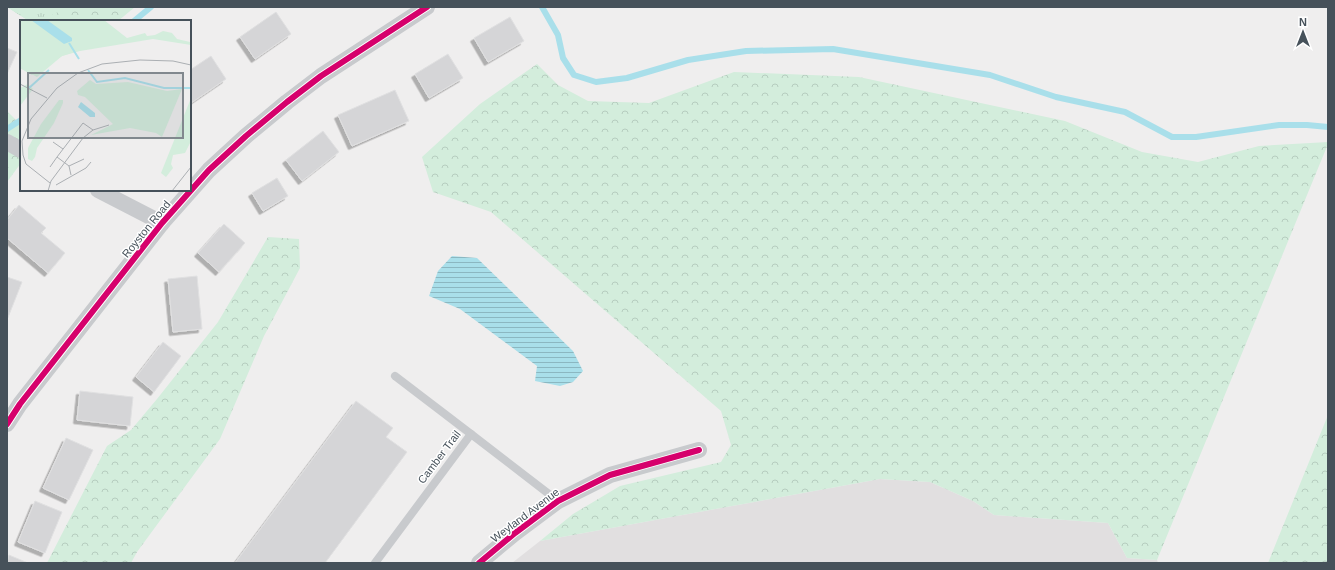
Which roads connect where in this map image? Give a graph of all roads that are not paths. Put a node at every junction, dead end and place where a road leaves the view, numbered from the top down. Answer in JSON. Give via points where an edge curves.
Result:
{"nodes":[{"id":1,"x":427,"y":7,"type":"edge"},
{"id":2,"x":7,"y":142,"type":"edge"},
{"id":3,"x":20,"y":149,"type":"edge"},
{"id":4,"x":191,"y":190,"type":"edge"},
{"id":5,"x":100,"y":191,"type":"edge"},
{"id":6,"x":190,"y":191,"type":"edge"},
{"id":7,"x":162,"y":223,"type":"junction"},
{"id":8,"x":395,"y":376,"type":"dead end"},
{"id":9,"x":7,"y":424,"type":"edge"},
{"id":10,"x":471,"y":434,"type":"junction"},
{"id":11,"x":699,"y":450,"type":"dead end"},
{"id":12,"x":558,"y":501,"type":"junction"},
{"id":13,"x":374,"y":563,"type":"edge"},
{"id":14,"x":479,"y":563,"type":"edge"}],
"edges":[{"from":1,"to":4,"type":"street","name":"Royston Road","via":[[321,76],[281,107],[209,170]]},
{"from":2,"to":3,"type":"street"},
{"from":5,"to":7,"type":"street"},
{"from":6,"to":7,"type":"street","name":"Royston Road"},
{"from":7,"to":9,"type":"street","name":"Royston Road"},
{"from":8,"to":10,"type":"lane"},
{"from":10,"to":12,"type":"lane","name":"Camber Trail"},
{"from":10,"to":13,"type":"lane","name":"Camber Trail"},
{"from":11,"to":12,"type":"street","name":"Weyland Avenue","via":[[610,475]]},
{"from":12,"to":14,"type":"street","name":"Weyland Avenue"}]}
